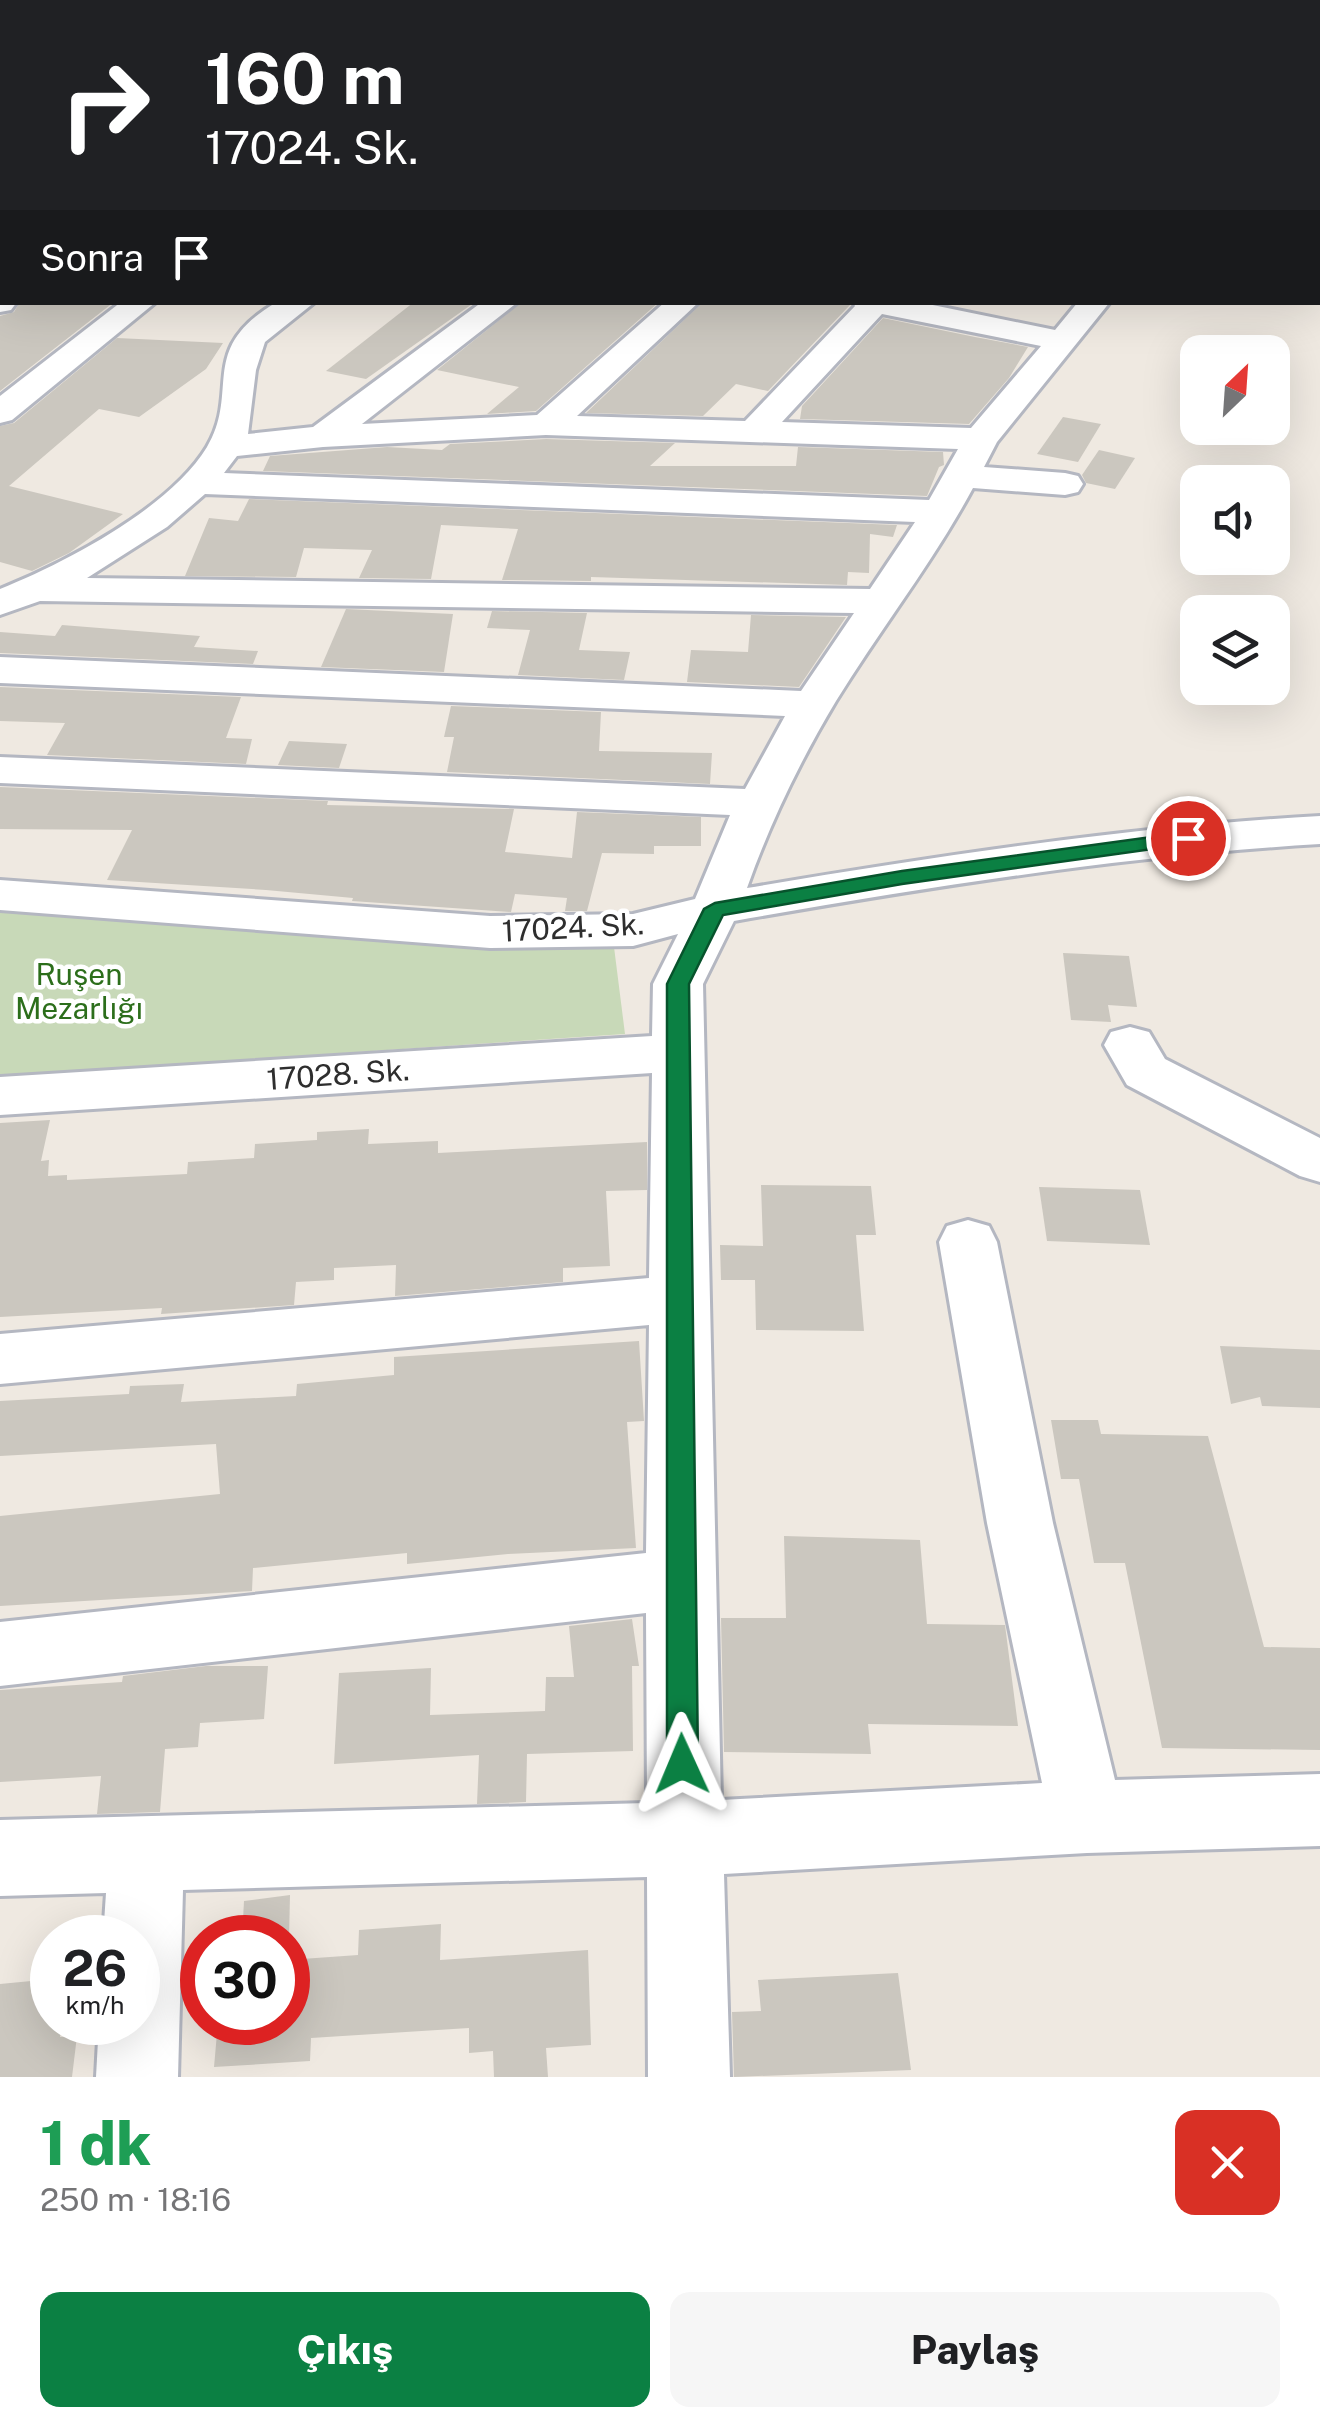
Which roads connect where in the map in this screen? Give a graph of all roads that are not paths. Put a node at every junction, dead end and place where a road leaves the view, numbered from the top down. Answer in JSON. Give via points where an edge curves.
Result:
{"nodes":[{"id":1,"x":136,"y":305,"type":"edge"},
{"id":2,"x":295,"y":305,"type":"edge"},
{"id":3,"x":498,"y":305,"type":"edge"},
{"id":4,"x":681,"y":305,"type":"edge"},
{"id":5,"x":869,"y":305,"type":"edge"},
{"id":6,"x":893,"y":305,"type":"edge"},
{"id":7,"x":1078,"y":322,"type":"edge"},
{"id":8,"x":0,"y":413,"type":"edge"},
{"id":9,"x":546,"y":425,"type":"junction"},
{"id":10,"x":755,"y":431,"type":"junction"},
{"id":11,"x":323,"y":436,"type":"junction"},
{"id":12,"x":225,"y":447,"type":"junction"},
{"id":13,"x":961,"y":476,"type":"junction"},
{"id":14,"x":196,"y":483,"type":"junction"},
{"id":15,"x":1065,"y":484,"type":"dead end"},
{"id":16,"x":40,"y":589,"type":"junction"},
{"id":17,"x":884,"y":601,"type":"junction"},
{"id":18,"x":0,"y":603,"type":"edge"},
{"id":19,"x":0,"y":670,"type":"edge"},
{"id":20,"x":813,"y":704,"type":"junction"},
{"id":21,"x":0,"y":770,"type":"edge"},
{"id":22,"x":762,"y":803,"type":"junction"},
{"id":23,"x":1320,"y":830,"type":"edge"},
{"id":24,"x":0,"y":895,"type":"edge"},
{"id":25,"x":715,"y":909,"type":"junction"},
{"id":26,"x":1130,"y":1045,"type":"dead end"},
{"id":27,"x":676,"y":1053,"type":"junction"},
{"id":28,"x":0,"y":1096,"type":"edge"},
{"id":29,"x":1320,"y":1162,"type":"edge"},
{"id":30,"x":968,"y":1242,"type":"dead end"},
{"id":31,"x":679,"y":1299,"type":"junction"},
{"id":32,"x":0,"y":1359,"type":"edge"},
{"id":33,"x":680,"y":1579,"type":"junction"},
{"id":34,"x":0,"y":1654,"type":"edge"},
{"id":35,"x":1320,"y":1810,"type":"edge"},
{"id":36,"x":1087,"y":1817,"type":"junction"},
{"id":37,"x":684,"y":1839,"type":"junction"},
{"id":38,"x":146,"y":1855,"type":"junction"},
{"id":39,"x":0,"y":1858,"type":"edge"},
{"id":40,"x":136,"y":2077,"type":"edge"},
{"id":41,"x":688,"y":2077,"type":"edge"}],
"edges":[{"from":1,"to":8,"type":"street"},
{"from":2,"to":12,"type":"street","via":[[260,328],[241,358]]},
{"from":3,"to":11,"type":"street"},
{"from":4,"to":9,"type":"street"},
{"from":5,"to":10,"type":"street"},
{"from":6,"to":7,"type":"street"},
{"from":7,"to":13,"type":"street"},
{"from":9,"to":10,"type":"street"},
{"from":9,"to":11,"type":"street"},
{"from":10,"to":13,"type":"street"},
{"from":11,"to":12,"type":"street"},
{"from":12,"to":14,"type":"street"},
{"from":13,"to":14,"type":"street"},
{"from":13,"to":15,"type":"street"},
{"from":13,"to":17,"type":"street"},
{"from":14,"to":16,"type":"street"},
{"from":16,"to":17,"type":"street"},
{"from":16,"to":18,"type":"street"},
{"from":17,"to":20,"type":"street"},
{"from":19,"to":20,"type":"street"},
{"from":20,"to":22,"type":"street"},
{"from":21,"to":22,"type":"street"},
{"from":22,"to":25,"type":"street"},
{"from":23,"to":25,"type":"street","name":"17024. Sk.","via":[[1169,841]]},
{"from":24,"to":25,"type":"street","name":"17024. Sk.","via":[[490,932],[632,930]]},
{"from":25,"to":27,"type":"street","via":[[678,984]]},
{"from":26,"to":29,"type":"street","via":[[1146,1072]]},
{"from":27,"to":28,"type":"street","name":"17028. Sk."},
{"from":27,"to":31,"type":"street"},
{"from":30,"to":36,"type":"street","via":[[1020,1523]]},
{"from":31,"to":32,"type":"street"},
{"from":31,"to":33,"type":"street"},
{"from":33,"to":34,"type":"street"},
{"from":33,"to":37,"type":"street"},
{"from":35,"to":36,"type":"street"},
{"from":36,"to":37,"type":"street"},
{"from":37,"to":38,"type":"street"},
{"from":37,"to":41,"type":"street"},
{"from":38,"to":39,"type":"street"},
{"from":38,"to":40,"type":"street"}]}
